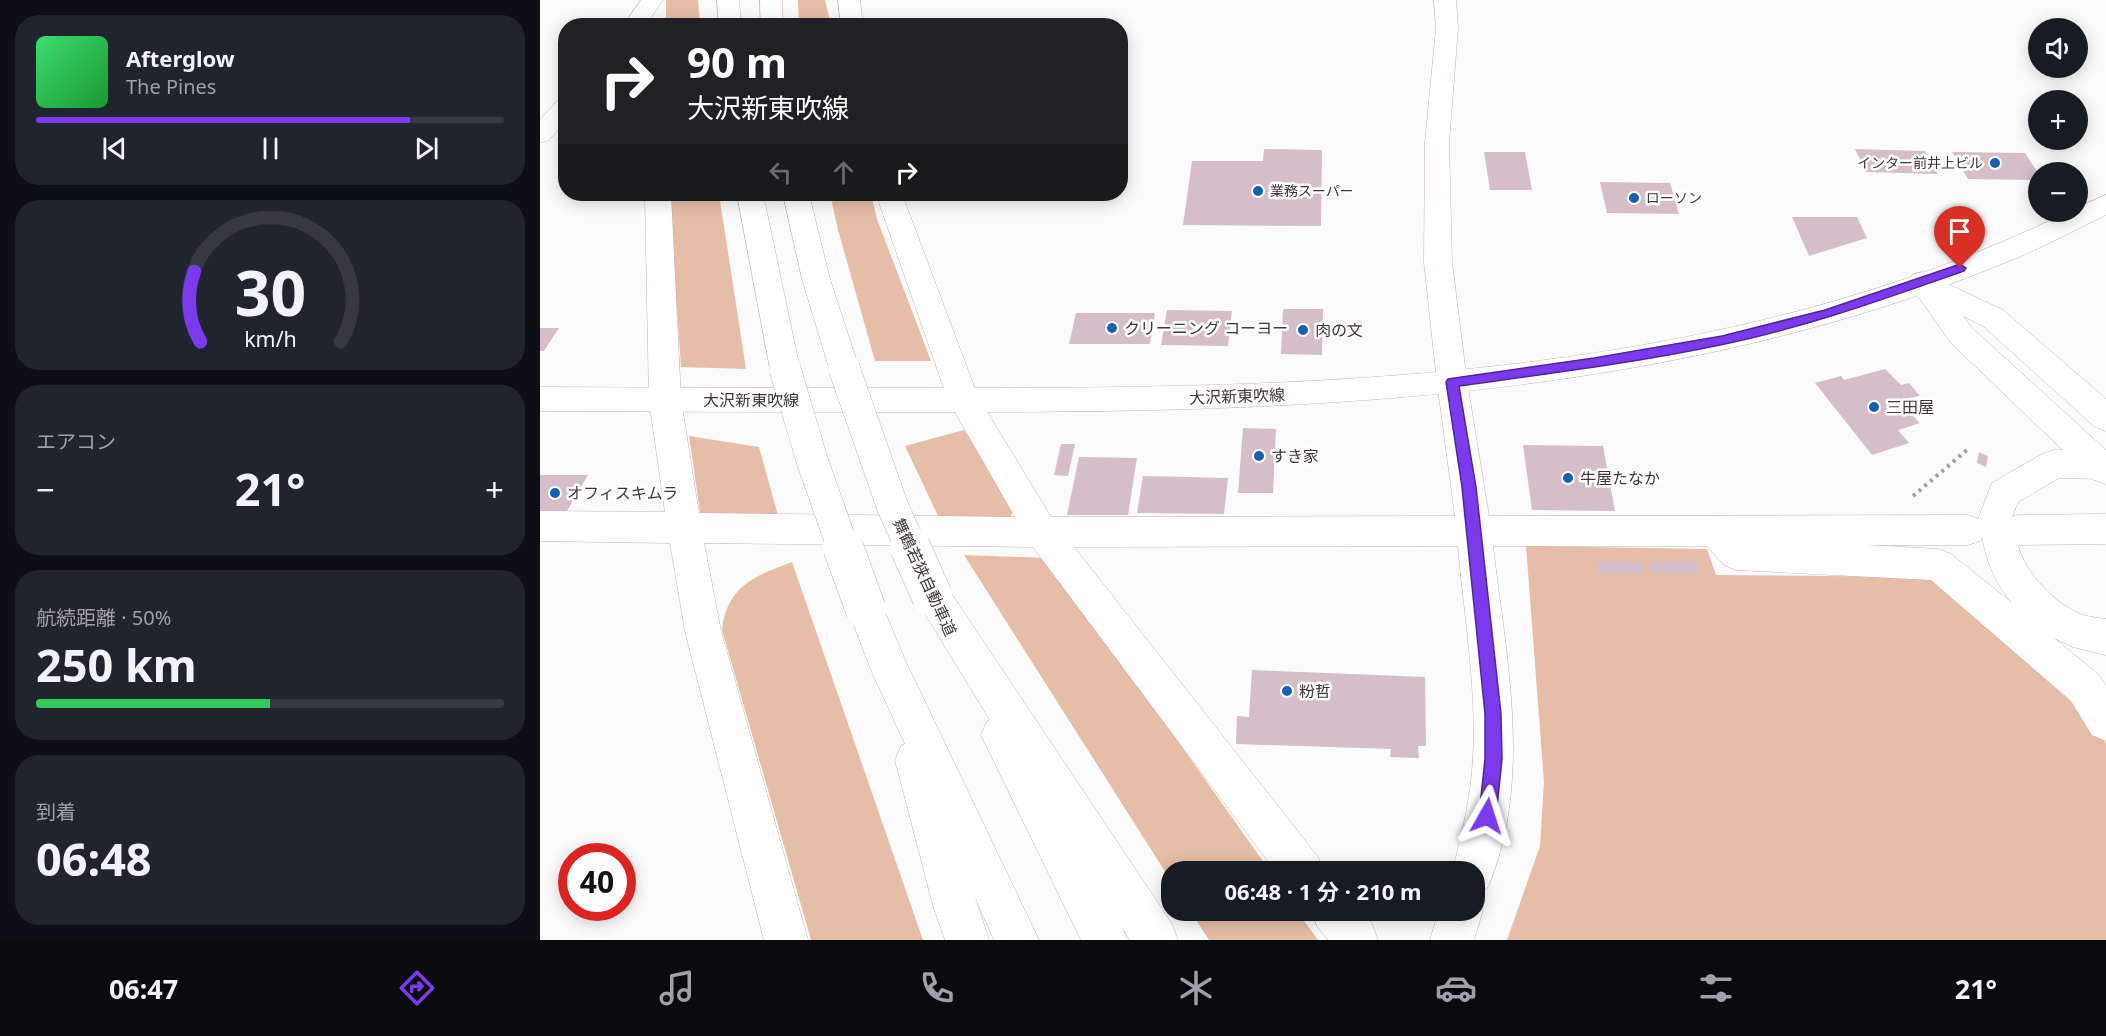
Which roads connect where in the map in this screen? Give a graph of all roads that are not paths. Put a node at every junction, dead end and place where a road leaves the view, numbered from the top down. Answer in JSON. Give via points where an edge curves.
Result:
{"nodes":[{"id":1,"x":728,"y":0,"type":"edge"},
{"id":2,"x":771,"y":0,"type":"edge"},
{"id":3,"x":849,"y":0,"type":"edge"},
{"id":4,"x":1445,"y":0,"type":"edge"},
{"id":5,"x":652,"y":1,"type":"edge"},
{"id":6,"x":639,"y":18,"type":"edge"},
{"id":7,"x":653,"y":18,"type":"edge"},
{"id":8,"x":729,"y":18,"type":"edge"},
{"id":9,"x":772,"y":18,"type":"edge"},
{"id":10,"x":851,"y":18,"type":"edge"},
{"id":11,"x":558,"y":114,"type":"edge"},
{"id":12,"x":540,"y":135,"type":"edge"},
{"id":13,"x":658,"y":201,"type":"edge"},
{"id":14,"x":751,"y":201,"type":"edge"},
{"id":15,"x":798,"y":201,"type":"edge"},
{"id":16,"x":892,"y":201,"type":"edge"},
{"id":17,"x":2106,"y":204,"type":"edge"},
{"id":18,"x":1922,"y":282,"type":"junction"},
{"id":19,"x":1452,"y":382,"type":"junction"},
{"id":20,"x":540,"y":399,"type":"edge"},
{"id":21,"x":665,"y":400,"type":"junction"},
{"id":22,"x":964,"y":400,"type":"junction"},
{"id":23,"x":2106,"y":418,"type":"edge"},
{"id":24,"x":2104,"y":467,"type":"edge"},
{"id":25,"x":540,"y":526,"type":"edge"},
{"id":26,"x":684,"y":526,"type":"junction"},
{"id":27,"x":1715,"y":530,"type":"junction"},
{"id":28,"x":1968,"y":530,"type":"dead end"},
{"id":29,"x":2018,"y":530,"type":"dead end"},
{"id":30,"x":2106,"y":530,"type":"edge"},
{"id":31,"x":1473,"y":531,"type":"junction"},
{"id":32,"x":1042,"y":532,"type":"junction"},
{"id":33,"x":932,"y":596,"type":"junction"},
{"id":34,"x":2106,"y":637,"type":"edge"},
{"id":35,"x":890,"y":670,"type":"junction"},
{"id":36,"x":2106,"y":721,"type":"edge"},
{"id":37,"x":1295,"y":861,"type":"edge"},
{"id":38,"x":1476,"y":861,"type":"edge"},
{"id":39,"x":1341,"y":921,"type":"edge"},
{"id":40,"x":1458,"y":921,"type":"edge"},
{"id":41,"x":786,"y":940,"type":"edge"},
{"id":42,"x":967,"y":940,"type":"edge"},
{"id":43,"x":1017,"y":940,"type":"edge"},
{"id":44,"x":1105,"y":940,"type":"edge"},
{"id":45,"x":1156,"y":940,"type":"edge"},
{"id":46,"x":1356,"y":940,"type":"edge"},
{"id":47,"x":1452,"y":940,"type":"edge"}],
"edges":[{"from":1,"to":8,"type":"main road"},
{"from":2,"to":9,"type":"main road"},
{"from":3,"to":10,"type":"main road"},
{"from":4,"to":19,"type":"main road","via":[[1447,28],[1437,143],[1438,262]]},
{"from":5,"to":6,"type":"main road"},
{"from":5,"to":7,"type":"main road"},
{"from":11,"to":12,"type":"main road"},
{"from":13,"to":21,"type":"main road"},
{"from":14,"to":35,"type":"main road","bridge":true,"via":[[800,425]]},
{"from":15,"to":33,"type":"main road","name":"舞鶴若狭自動車道","bridge":true,"via":[[816,279],[844,368],[892,505]]},
{"from":16,"to":22,"type":"main road"},
{"from":17,"to":18,"type":"main road","name":"大沢新東吹線","via":[[1998,255]]},
{"from":18,"to":19,"type":"main road","name":"大沢新東吹線","via":[[1827,314],[1722,340],[1594,363]]},
{"from":18,"to":23,"type":"main road","via":[[1993,318]]},
{"from":18,"to":24,"type":"main road","via":[[1961,335]]},
{"from":19,"to":22,"type":"main road","name":"大沢新東吹線","via":[[1251,396]]},
{"from":19,"to":31,"type":"main road"},
{"from":20,"to":21,"type":"main road","name":"大沢新東吹線"},
{"from":21,"to":22,"type":"main road","name":"大沢新東吹線"},
{"from":21,"to":26,"type":"main road"},
{"from":22,"to":32,"type":"main road"},
{"from":24,"to":34,"type":"main road","via":[[2054,464],[2004,493],[1995,518],[2011,576],[2035,604],[2073,630]]},
{"from":25,"to":26,"type":"main road"},
{"from":26,"to":32,"type":"main road"},
{"from":26,"to":41,"type":"main road","via":[[703,631]]},
{"from":27,"to":28,"type":"main road"},
{"from":27,"to":31,"type":"main road"},
{"from":27,"to":36,"type":"main road","via":[[1736,554],[1939,565],[2085,688]]},
{"from":29,"to":30,"type":"main road"},
{"from":31,"to":32,"type":"main road"},
{"from":31,"to":38,"type":"main road","via":[[1493,714],[1494,759],[1487,816]]},
{"from":32,"to":37,"type":"main road"},
{"from":33,"to":44,"type":"main road","name":"舞鶴若狭自動車道"},
{"from":33,"to":45,"type":"main road"},
{"from":35,"to":42,"type":"main road"},
{"from":35,"to":43,"type":"main road"},
{"from":39,"to":46,"type":"main road"},
{"from":40,"to":47,"type":"main road"}]}
